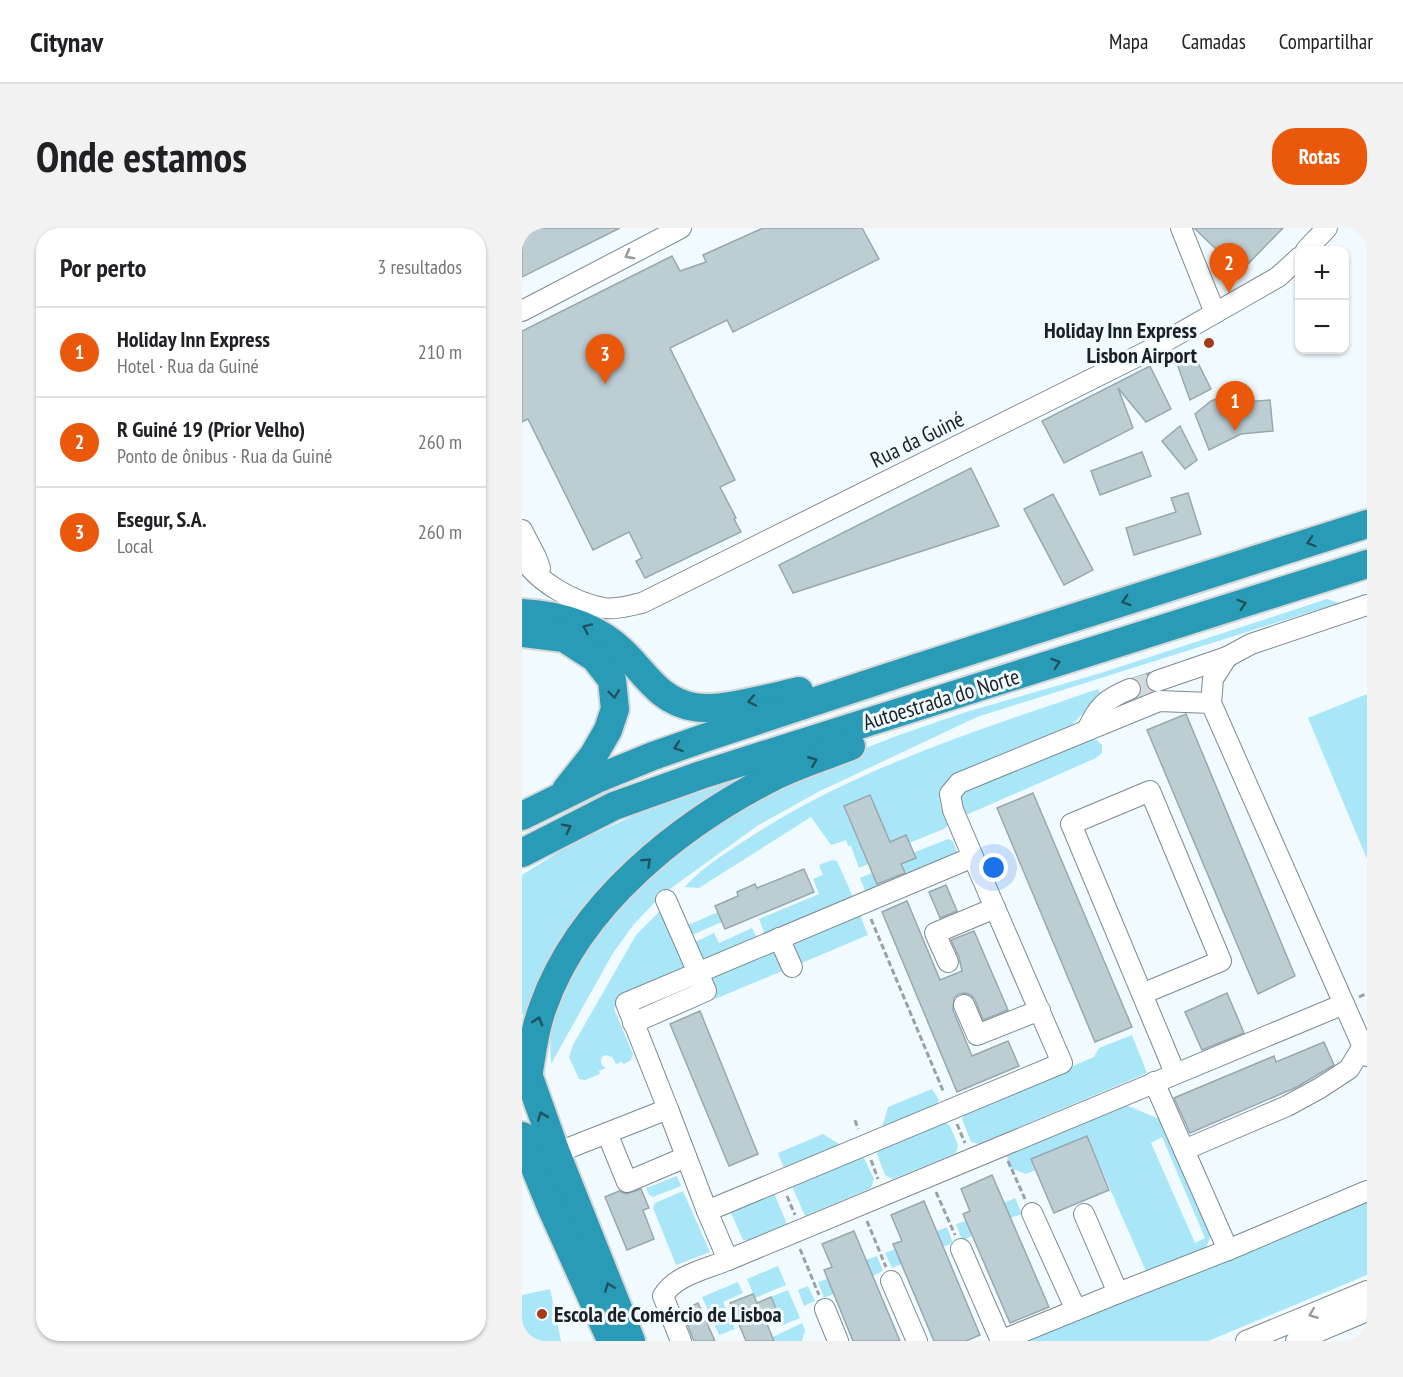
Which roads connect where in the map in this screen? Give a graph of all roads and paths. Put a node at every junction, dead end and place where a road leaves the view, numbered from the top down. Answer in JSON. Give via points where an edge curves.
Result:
{"nodes":[{"id":1,"x":1181,"y":228,"type":"edge"},
{"id":2,"x":1327,"y":228,"type":"edge"},
{"id":3,"x":668,"y":231,"type":"edge"},
{"id":4,"x":1310,"y":246,"type":"edge"},
{"id":5,"x":1295,"y":261,"type":"edge"},
{"id":6,"x":522,"y":311,"type":"edge"},
{"id":7,"x":1215,"y":313,"type":"junction"},
{"id":8,"x":1367,"y":524,"type":"edge"},
{"id":9,"x":522,"y":530,"type":"edge"},
{"id":10,"x":522,"y":556,"type":"edge"},
{"id":11,"x":1367,"y":564,"type":"edge"},
{"id":12,"x":522,"y":579,"type":"edge"},
{"id":13,"x":543,"y":579,"type":"junction"},
{"id":14,"x":1367,"y":605,"type":"edge"},
{"id":15,"x":522,"y":613,"type":"edge"},
{"id":16,"x":522,"y":633,"type":"edge"},
{"id":17,"x":1227,"y":657,"type":"junction"},
{"id":18,"x":912,"y":669,"type":"junction"},
{"id":19,"x":1157,"y":681,"type":"tunnel mouth"},
{"id":20,"x":1130,"y":690,"type":"tunnel mouth"},
{"id":21,"x":1211,"y":704,"type":"junction"},
{"id":22,"x":920,"y":705,"type":"junction"},
{"id":23,"x":1087,"y":730,"type":"junction"},
{"id":24,"x":562,"y":796,"type":"junction"},
{"id":25,"x":522,"y":816,"type":"edge"},
{"id":26,"x":522,"y":853,"type":"edge"},
{"id":27,"x":973,"y":857,"type":"junction"},
{"id":28,"x":666,"y":900,"type":"dead end"},
{"id":29,"x":865,"y":903,"type":"junction"},
{"id":30,"x":995,"y":908,"type":"junction"},
{"id":31,"x":779,"y":938,"type":"junction"},
{"id":32,"x":948,"y":962,"type":"dead end"},
{"id":33,"x":792,"y":967,"type":"dead end"},
{"id":34,"x":698,"y":972,"type":"junction"},
{"id":35,"x":1142,"y":994,"type":"junction"},
{"id":36,"x":1344,"y":1004,"type":"junction"},
{"id":37,"x":964,"y":1005,"type":"dead end"},
{"id":38,"x":1040,"y":1010,"type":"junction"},
{"id":39,"x":633,"y":1023,"type":"junction"},
{"id":40,"x":1365,"y":1051,"type":"edge"},
{"id":41,"x":525,"y":1068,"type":"edge"},
{"id":42,"x":1175,"y":1073,"type":"junction"},
{"id":43,"x":1154,"y":1082,"type":"junction"},
{"id":44,"x":668,"y":1109,"type":"junction"},
{"id":45,"x":950,"y":1110,"type":"junction"},
{"id":46,"x":607,"y":1133,"type":"junction"},
{"id":47,"x":522,"y":1136,"type":"edge"},
{"id":48,"x":1002,"y":1146,"type":"junction"},
{"id":49,"x":1184,"y":1150,"type":"junction"},
{"id":50,"x":556,"y":1153,"type":"junction"},
{"id":51,"x":686,"y":1157,"type":"junction"},
{"id":52,"x":870,"y":1158,"type":"dead end"},
{"id":53,"x":972,"y":1158,"type":"junction"},
{"id":54,"x":929,"y":1176,"type":"junction"},
{"id":55,"x":1367,"y":1191,"type":"edge"},
{"id":56,"x":785,"y":1192,"type":"dead end"},
{"id":57,"x":885,"y":1194,"type":"junction"},
{"id":58,"x":1024,"y":1195,"type":"dead end"},
{"id":59,"x":860,"y":1205,"type":"junction"},
{"id":60,"x":551,"y":1207,"type":"junction"},
{"id":61,"x":707,"y":1211,"type":"junction"},
{"id":62,"x":1032,"y":1213,"type":"dead end"},
{"id":63,"x":1084,"y":1214,"type":"dead end"},
{"id":64,"x":950,"y":1225,"type":"dead end"},
{"id":65,"x":797,"y":1232,"type":"junction"},
{"id":66,"x":961,"y":1249,"type":"dead end"},
{"id":67,"x":1227,"y":1250,"type":"junction"},
{"id":68,"x":881,"y":1256,"type":"dead end"},
{"id":69,"x":728,"y":1260,"type":"junction"},
{"id":70,"x":891,"y":1281,"type":"dead end"},
{"id":71,"x":814,"y":1284,"type":"dead end"},
{"id":72,"x":1367,"y":1291,"type":"edge"},
{"id":73,"x":1118,"y":1293,"type":"junction"},
{"id":74,"x":825,"y":1309,"type":"dead end"},
{"id":75,"x":1076,"y":1310,"type":"junction"},
{"id":76,"x":1367,"y":1311,"type":"edge"},
{"id":77,"x":1367,"y":1331,"type":"edge"},
{"id":78,"x":590,"y":1341,"type":"edge"},
{"id":79,"x":611,"y":1341,"type":"edge"},
{"id":80,"x":631,"y":1341,"type":"edge"},
{"id":81,"x":681,"y":1341,"type":"edge"},
{"id":82,"x":837,"y":1341,"type":"edge"},
{"id":83,"x":917,"y":1341,"type":"edge"},
{"id":84,"x":1001,"y":1341,"type":"edge"},
{"id":85,"x":1246,"y":1341,"type":"edge"},
{"id":86,"x":1296,"y":1341,"type":"edge"},
{"id":87,"x":1359,"y":1341,"type":"edge"}],
"edges":[{"from":1,"to":7,"type":"street"},
{"from":2,"to":4,"type":"street"},
{"from":3,"to":6,"type":"street","one_way":true},
{"from":5,"to":7,"type":"street","name":"Rua da Guiné","via":[[1278,277]]},
{"from":7,"to":13,"type":"street","name":"Rua da Guiné","via":[[1144,353],[642,603],[606,608],[564,595]]},
{"from":8,"to":18,"type":"highway","name":"Autoestrada do Norte","one_way":true},
{"from":9,"to":13,"type":"street"},
{"from":10,"to":13,"type":"street","name":"Rua da Guiné"},
{"from":22,"to":11,"type":"highway","name":"Autoestrada do Norte","one_way":true},
{"from":12,"to":13,"type":"street"},
{"from":14,"to":17,"type":"street","via":[[1251,644]]},
{"from":18,"to":15,"type":"highway","one_way":true,"via":[[728,705],[696,707],[674,701],[653,686],[621,650],[591,628],[551,615]]},
{"from":16,"to":24,"type":"highway","one_way":true,"via":[[564,638],[595,658],[612,680],[615,708],[608,730],[594,756]]},
{"from":17,"to":19,"type":"street"},
{"from":17,"to":21,"type":"street","via":[[1213,679]]},
{"from":18,"to":24,"type":"highway","name":"Autoestrada do Norte","one_way":true,"via":[[653,756]]},
{"from":20,"to":23,"type":"street","via":[[1109,698],[1095,712]]},
{"from":21,"to":23,"type":"street","via":[[1159,701]]},
{"from":21,"to":36,"type":"street"},
{"from":26,"to":22,"type":"highway","name":"Autoestrada do Norte","one_way":true,"via":[[614,806]]},
{"from":41,"to":22,"type":"highway","one_way":true,"via":[[543,1005],[559,972],[602,908],[639,870],[690,827],[736,798],[884,730]]},
{"from":23,"to":27,"type":"street","via":[[959,783],[950,794],[953,810]]},
{"from":24,"to":25,"type":"highway","name":"Autoestrada do Norte"},
{"from":27,"to":29,"type":"street"},
{"from":27,"to":30,"type":"street"},
{"from":28,"to":34,"type":"street"},
{"from":29,"to":31,"type":"street"},
{"from":29,"to":45,"type":"path"},
{"from":30,"to":32,"type":"street","via":[[935,933]]},
{"from":30,"to":38,"type":"street"},
{"from":31,"to":33,"type":"street"},
{"from":31,"to":34,"type":"street"},
{"from":34,"to":39,"type":"street","via":[[626,1003]]},
{"from":34,"to":39,"type":"street","via":[[708,996]]},
{"from":35,"to":35,"type":"street","via":[[1071,824],[1150,791],[1221,961]]},
{"from":35,"to":42,"type":"street"},
{"from":36,"to":40,"type":"street"},
{"from":36,"to":42,"type":"street"},
{"from":37,"to":38,"type":"street","via":[[977,1035]]},
{"from":38,"to":45,"type":"street","via":[[1062,1063]]},
{"from":39,"to":44,"type":"street"},
{"from":40,"to":49,"type":"street","via":[[1349,1069],[1320,1088]]},
{"from":50,"to":41,"type":"highway","one_way":true},
{"from":42,"to":43,"type":"street"},
{"from":43,"to":48,"type":"street"},
{"from":43,"to":49,"type":"street"},
{"from":44,"to":46,"type":"street"},
{"from":44,"to":51,"type":"street"},
{"from":45,"to":53,"type":"path"},
{"from":45,"to":61,"type":"street"},
{"from":46,"to":50,"type":"street"},
{"from":46,"to":51,"type":"street","via":[[627,1182]]},
{"from":47,"to":60,"type":"highway"},
{"from":48,"to":53,"type":"street"},
{"from":48,"to":58,"type":"path"},
{"from":49,"to":67,"type":"street"},
{"from":80,"to":50,"type":"highway","one_way":true},
{"from":51,"to":61,"type":"street"},
{"from":52,"to":57,"type":"path"},
{"from":53,"to":54,"type":"street"},
{"from":54,"to":57,"type":"street"},
{"from":54,"to":64,"type":"path"},
{"from":55,"to":67,"type":"street"},
{"from":56,"to":65,"type":"path"},
{"from":57,"to":59,"type":"street"},
{"from":59,"to":65,"type":"street"},
{"from":59,"to":68,"type":"path"},
{"from":60,"to":78,"type":"highway"},
{"from":60,"to":79,"type":"highway"},
{"from":61,"to":69,"type":"street"},
{"from":62,"to":75,"type":"street"},
{"from":63,"to":73,"type":"street"},
{"from":65,"to":69,"type":"street"},
{"from":65,"to":71,"type":"path"},
{"from":66,"to":84,"type":"street"},
{"from":67,"to":73,"type":"street"},
{"from":69,"to":81,"type":"street","via":[[676,1282],[663,1296]]},
{"from":70,"to":83,"type":"street"},
{"from":72,"to":85,"type":"street","one_way":true},
{"from":73,"to":75,"type":"street"},
{"from":74,"to":82,"type":"street"},
{"from":75,"to":84,"type":"street"},
{"from":76,"to":86,"type":"street"},
{"from":77,"to":87,"type":"path"}]}
